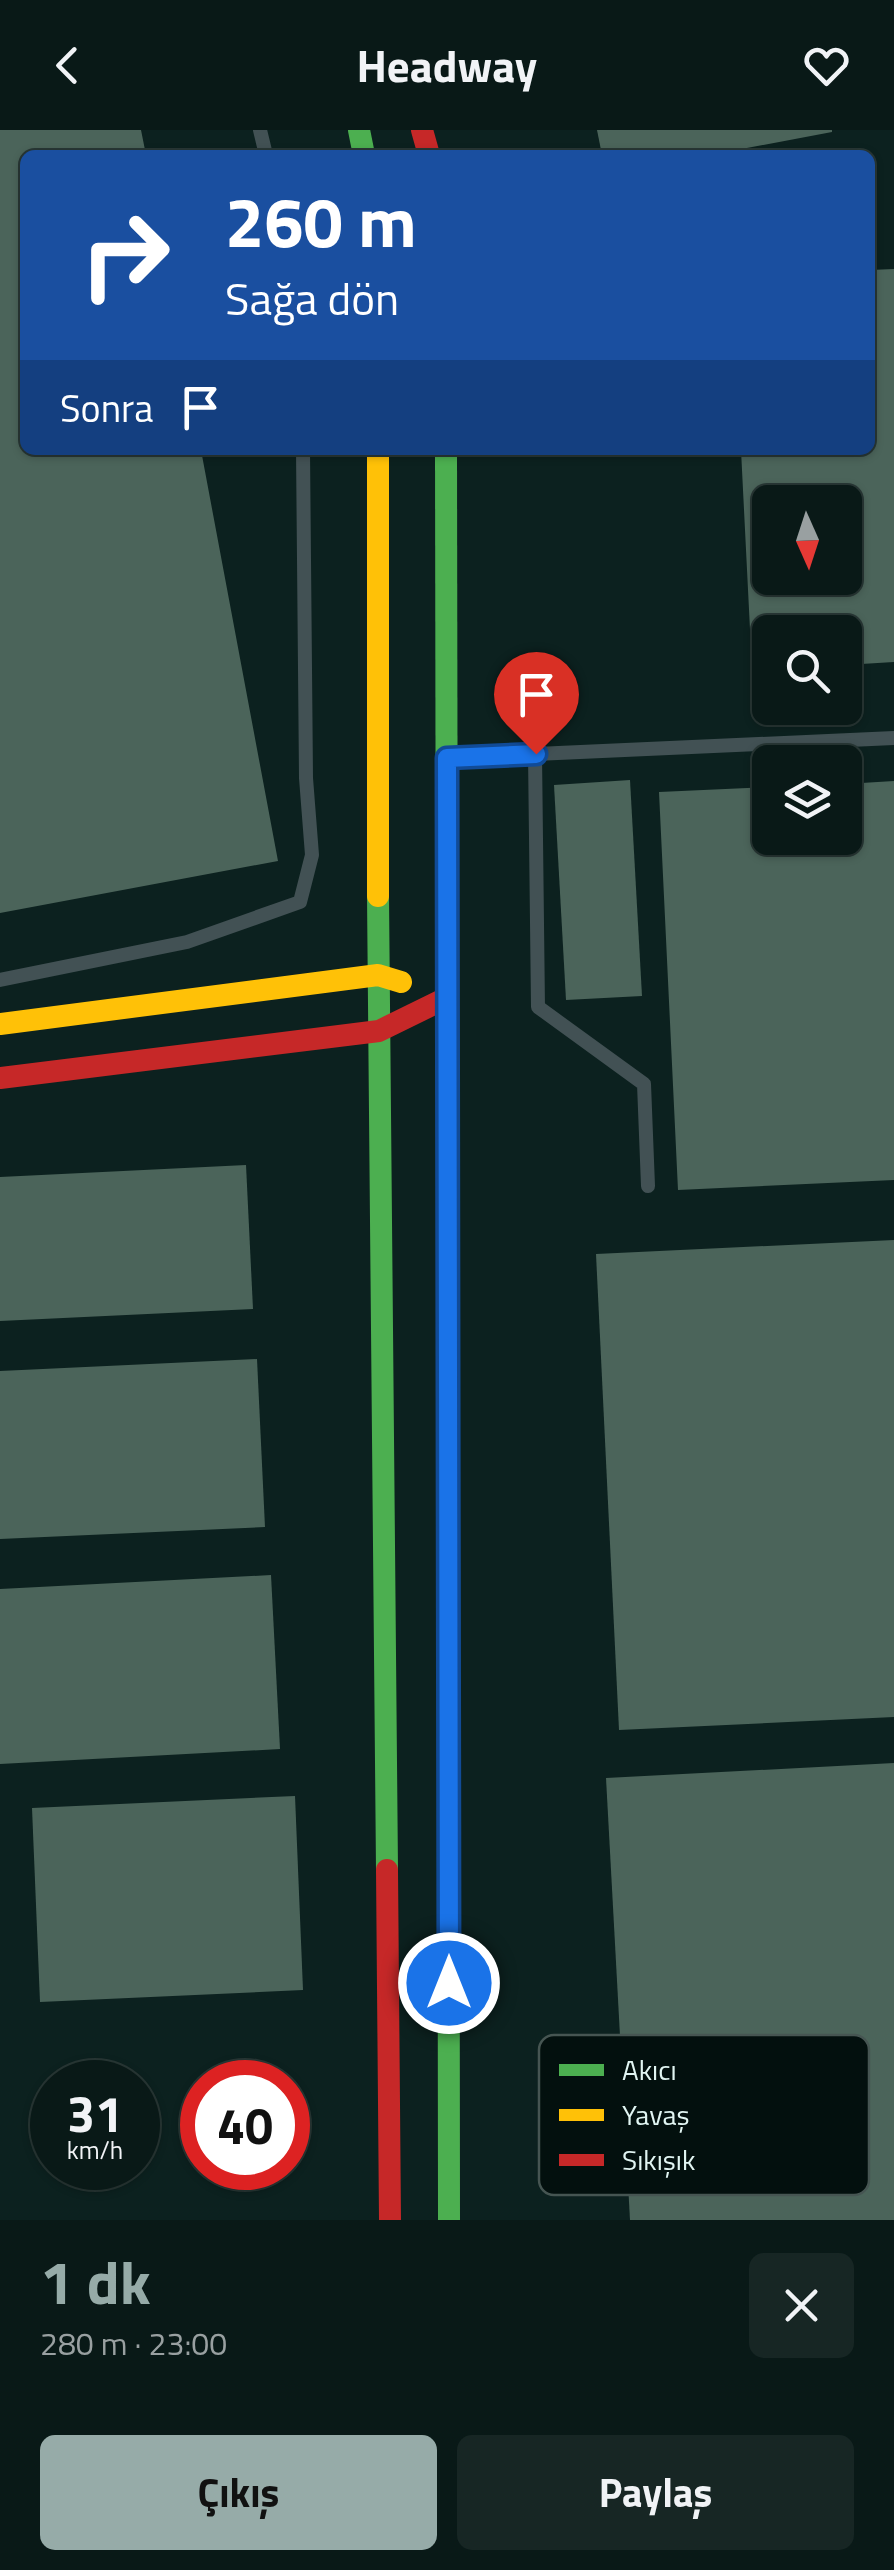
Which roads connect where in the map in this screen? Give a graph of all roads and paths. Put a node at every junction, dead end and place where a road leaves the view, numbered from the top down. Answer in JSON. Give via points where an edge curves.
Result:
{"nodes":[{"id":1,"x":303,"y":455,"type":"edge"},
{"id":2,"x":378,"y":455,"type":"edge"},
{"id":3,"x":446,"y":455,"type":"edge"},
{"id":4,"x":894,"y":738,"type":"edge"},
{"id":5,"x":536,"y":754,"type":"junction"},
{"id":6,"x":447,"y":758,"type":"junction"},
{"id":7,"x":378,"y":975,"type":"junction"},
{"id":8,"x":0,"y":980,"type":"edge"},
{"id":9,"x":448,"y":996,"type":"junction"},
{"id":10,"x":0,"y":1024,"type":"edge"},
{"id":11,"x":379,"y":1032,"type":"junction"},
{"id":12,"x":0,"y":1078,"type":"edge"},
{"id":13,"x":648,"y":1186,"type":"dead end"},
{"id":14,"x":390,"y":2220,"type":"edge"},
{"id":15,"x":449,"y":2220,"type":"edge"}],
"edges":[{"from":1,"to":8,"type":"lane","via":[[312,855],[300,902],[187,942]]},
{"from":2,"to":7,"type":"street"},
{"from":3,"to":6,"type":"street"},
{"from":4,"to":5,"type":"lane"},
{"from":5,"to":6,"type":"lane"},
{"from":5,"to":13,"type":"lane","via":[[538,1006],[644,1084]]},
{"from":6,"to":9,"type":"street"},
{"from":7,"to":9,"type":"street"},
{"from":7,"to":10,"type":"street"},
{"from":7,"to":11,"type":"street"},
{"from":9,"to":11,"type":"street"},
{"from":9,"to":15,"type":"street"},
{"from":11,"to":12,"type":"street"},
{"from":11,"to":14,"type":"street"}]}
